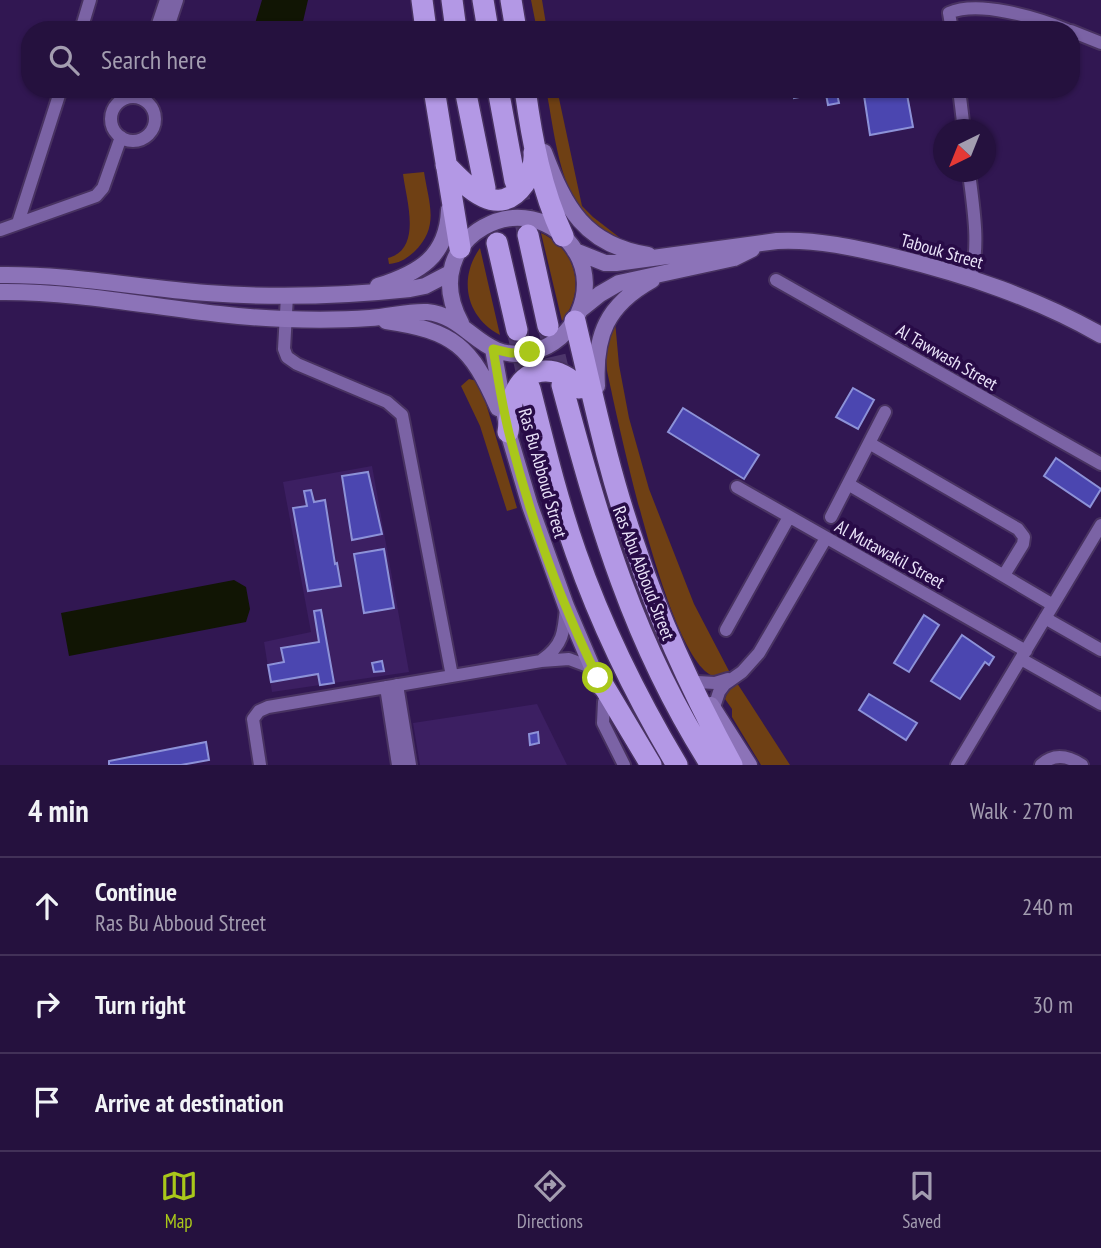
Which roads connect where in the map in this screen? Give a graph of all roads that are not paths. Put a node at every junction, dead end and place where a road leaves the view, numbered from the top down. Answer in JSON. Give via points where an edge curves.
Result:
{"nodes":[{"id":1,"x":90,"y":0,"type":"edge"},
{"id":2,"x":166,"y":0,"type":"edge"},
{"id":3,"x":177,"y":0,"type":"edge"},
{"id":4,"x":422,"y":0,"type":"edge"},
{"id":5,"x":452,"y":0,"type":"edge"},
{"id":6,"x":483,"y":0,"type":"edge"},
{"id":7,"x":512,"y":0,"type":"edge"},
{"id":8,"x":84,"y":21,"type":"edge"},
{"id":9,"x":159,"y":21,"type":"edge"},
{"id":10,"x":170,"y":21,"type":"edge"},
{"id":11,"x":425,"y":21,"type":"edge"},
{"id":12,"x":455,"y":21,"type":"edge"},
{"id":13,"x":486,"y":21,"type":"edge"},
{"id":14,"x":515,"y":21,"type":"edge"},
{"id":15,"x":950,"y":21,"type":"edge"},
{"id":16,"x":1044,"y":21,"type":"edge"},
{"id":17,"x":1080,"y":35,"type":"edge"},
{"id":18,"x":1101,"y":43,"type":"edge"},
{"id":19,"x":58,"y":98,"type":"edge"},
{"id":20,"x":125,"y":98,"type":"edge"},
{"id":21,"x":138,"y":98,"type":"edge"},
{"id":22,"x":150,"y":98,"type":"edge"},
{"id":23,"x":435,"y":98,"type":"edge"},
{"id":24,"x":467,"y":98,"type":"edge"},
{"id":25,"x":500,"y":98,"type":"edge"},
{"id":26,"x":526,"y":98,"type":"edge"},
{"id":27,"x":960,"y":98,"type":"edge"},
{"id":28,"x":152,"y":107,"type":"junction"},
{"id":29,"x":528,"y":111,"type":"junction"},
{"id":30,"x":963,"y":119,"type":"edge"},
{"id":31,"x":121,"y":137,"type":"junction"},
{"id":32,"x":534,"y":146,"type":"junction"},
{"id":33,"x":446,"y":165,"type":"junction"},
{"id":34,"x":516,"y":181,"type":"tunnel mouth"},
{"id":35,"x":970,"y":182,"type":"edge"},
{"id":36,"x":485,"y":188,"type":"dead end"},
{"id":37,"x":450,"y":190,"type":"junction"},
{"id":38,"x":18,"y":223,"type":"junction"},
{"id":39,"x":0,"y":230,"type":"edge"},
{"id":40,"x":528,"y":235,"type":"tunnel mouth"},
{"id":41,"x":498,"y":243,"type":"dead end"},
{"id":42,"x":569,"y":243,"type":"junction"},
{"id":43,"x":763,"y":243,"type":"junction"},
{"id":44,"x":460,"y":248,"type":"junction"},
{"id":45,"x":678,"y":256,"type":"junction"},
{"id":46,"x":450,"y":273,"type":"junction"},
{"id":47,"x":666,"y":274,"type":"junction"},
{"id":48,"x":0,"y":275,"type":"edge"},
{"id":49,"x":971,"y":278,"type":"junction"},
{"id":50,"x":776,"y":280,"type":"dead end"},
{"id":51,"x":360,"y":291,"type":"junction"},
{"id":52,"x":0,"y":292,"type":"edge"},
{"id":53,"x":287,"y":296,"type":"junction"},
{"id":54,"x":578,"y":316,"type":"junction"},
{"id":55,"x":370,"y":318,"type":"junction"},
{"id":56,"x":285,"y":319,"type":"junction"},
{"id":57,"x":461,"y":323,"type":"junction"},
{"id":58,"x":548,"y":326,"type":"tunnel mouth"},
{"id":59,"x":517,"y":330,"type":"tunnel mouth"},
{"id":60,"x":1101,"y":335,"type":"edge"},
{"id":61,"x":493,"y":349,"type":"junction"},
{"id":62,"x":562,"y":385,"type":"tunnel mouth"},
{"id":63,"x":530,"y":389,"type":"tunnel mouth"},
{"id":64,"x":885,"y":412,"type":"dead end"},
{"id":65,"x":599,"y":419,"type":"junction"},
{"id":66,"x":509,"y":432,"type":"junction"},
{"id":67,"x":869,"y":443,"type":"junction"},
{"id":68,"x":1101,"y":464,"type":"edge"},
{"id":69,"x":848,"y":484,"type":"junction"},
{"id":70,"x":737,"y":487,"type":"dead end"},
{"id":71,"x":789,"y":517,"type":"junction"},
{"id":72,"x":831,"y":517,"type":"dead end"},
{"id":73,"x":1101,"y":525,"type":"edge"},
{"id":74,"x":826,"y":538,"type":"junction"},
{"id":75,"x":1003,"y":575,"type":"junction"},
{"id":76,"x":1053,"y":605,"type":"junction"},
{"id":77,"x":566,"y":606,"type":"junction"},
{"id":78,"x":1045,"y":618,"type":"junction"},
{"id":79,"x":726,"y":631,"type":"dead end"},
{"id":80,"x":671,"y":640,"type":"junction"},
{"id":81,"x":1101,"y":649,"type":"edge"},
{"id":82,"x":1023,"y":655,"type":"junction"},
{"id":83,"x":541,"y":661,"type":"junction"},
{"id":84,"x":596,"y":673,"type":"junction"},
{"id":85,"x":452,"y":676,"type":"junction"},
{"id":86,"x":735,"y":676,"type":"junction"},
{"id":87,"x":697,"y":682,"type":"junction"},
{"id":88,"x":392,"y":686,"type":"junction"},
{"id":89,"x":604,"y":702,"type":"junction"},
{"id":90,"x":1101,"y":704,"type":"edge"},
{"id":91,"x":713,"y":710,"type":"junction"},
{"id":92,"x":260,"y":765,"type":"edge"},
{"id":93,"x":398,"y":765,"type":"edge"},
{"id":94,"x":410,"y":765,"type":"edge"},
{"id":95,"x":624,"y":765,"type":"edge"},
{"id":96,"x":639,"y":765,"type":"edge"},
{"id":97,"x":651,"y":765,"type":"edge"},
{"id":98,"x":677,"y":765,"type":"edge"},
{"id":99,"x":711,"y":765,"type":"edge"},
{"id":100,"x":732,"y":765,"type":"edge"},
{"id":101,"x":749,"y":765,"type":"edge"},
{"id":102,"x":957,"y":765,"type":"edge"},
{"id":103,"x":1041,"y":765,"type":"edge"},
{"id":104,"x":1082,"y":765,"type":"edge"}],
"edges":[{"from":1,"to":8,"type":"street"},
{"from":2,"to":9,"type":"street"},
{"from":3,"to":10,"type":"street"},
{"from":4,"to":11,"type":"highway"},
{"from":5,"to":12,"type":"highway"},
{"from":6,"to":13,"type":"highway"},
{"from":7,"to":14,"type":"highway"},
{"from":15,"to":16,"type":"street","via":[[949,13],[972,0],[998,3]]},
{"from":17,"to":18,"type":"street"},
{"from":19,"to":38,"type":"street"},
{"from":20,"to":31,"type":"street","via":[[112,116]]},
{"from":21,"to":28,"type":"street"},
{"from":22,"to":28,"type":"street"},
{"from":23,"to":33,"type":"highway"},
{"from":24,"to":36,"type":"highway"},
{"from":25,"to":34,"type":"highway"},
{"from":26,"to":29,"type":"highway"},
{"from":27,"to":30,"type":"street"},
{"from":28,"to":31,"type":"street","via":[[154,126],[149,135],[131,141]]},
{"from":29,"to":32,"type":"highway"},
{"from":29,"to":45,"type":"street","via":[[564,201],[589,231],[618,248]]},
{"from":31,"to":38,"type":"street","via":[[96,196]]},
{"from":32,"to":33,"type":"highway","via":[[532,171],[517,193],[506,198],[481,197]]},
{"from":32,"to":42,"type":"highway","via":[[552,213]]},
{"from":33,"to":37,"type":"highway"},
{"from":35,"to":49,"type":"street","via":[[977,242]]},
{"from":37,"to":44,"type":"highway"},
{"from":37,"to":51,"type":"street","via":[[447,228],[435,254],[405,276]]},
{"from":38,"to":39,"type":"street"},
{"from":40,"to":58,"type":"highway"},
{"from":41,"to":59,"type":"highway"},
{"from":42,"to":44,"type":"street","via":[[547,225],[508,218],[473,233]]},
{"from":42,"to":45,"type":"street","name":"Tabouk Street","via":[[605,263]]},
{"from":42,"to":54,"type":"street","via":[[585,280]]},
{"from":43,"to":45,"type":"street","name":"Tabouk Street"},
{"from":43,"to":47,"type":"street","name":"Tabouk Street","via":[[734,258]]},
{"from":43,"to":49,"type":"street","name":"Tabouk Street","via":[[832,244]]},
{"from":44,"to":46,"type":"street"},
{"from":46,"to":51,"type":"street","via":[[425,286]]},
{"from":46,"to":57,"type":"street","via":[[450,299]]},
{"from":47,"to":54,"type":"street","name":"Tabouk Street","via":[[620,283],[600,294]]},
{"from":47,"to":65,"type":"street","via":[[628,296],[608,319],[596,360]]},
{"from":48,"to":53,"type":"street"},
{"from":49,"to":60,"type":"street","name":"Tabouk Street","via":[[1054,310]]},
{"from":50,"to":68,"type":"street","name":"Al Tawwash Street"},
{"from":51,"to":53,"type":"street"},
{"from":52,"to":56,"type":"street","via":[[93,297]]},
{"from":53,"to":56,"type":"street"},
{"from":54,"to":61,"type":"street","via":[[563,336],[548,346],[530,352]]},
{"from":54,"to":65,"type":"highway"},
{"from":55,"to":56,"type":"street"},
{"from":55,"to":57,"type":"street","via":[[429,312]]},
{"from":55,"to":66,"type":"street","via":[[434,330],[463,349],[483,376]]},
{"from":56,"to":85,"type":"street","via":[[287,357],[387,401],[402,415]]},
{"from":57,"to":61,"type":"street","via":[[476,340]]},
{"from":61,"to":66,"type":"street","name":"Ras Bu Abboud Street"},
{"from":62,"to":99,"type":"highway","name":"Ras Abu Abboud Street","via":[[593,502],[627,602],[678,711]]},
{"from":63,"to":98,"type":"highway","via":[[590,591],[638,695]]},
{"from":64,"to":67,"type":"street"},
{"from":65,"to":66,"type":"highway","via":[[571,380],[555,371],[540,371],[524,380],[515,393]]},
{"from":65,"to":80,"type":"highway","via":[[634,545]]},
{"from":66,"to":77,"type":"street","name":"Ras Bu Abboud Street"},
{"from":67,"to":69,"type":"street"},
{"from":67,"to":75,"type":"street","via":[[1018,529],[1023,544]]},
{"from":69,"to":72,"type":"street"},
{"from":69,"to":75,"type":"street"},
{"from":70,"to":71,"type":"street","name":"Al Mutawakil Street"},
{"from":71,"to":74,"type":"street","name":"Al Mutawakil Street"},
{"from":71,"to":79,"type":"street"},
{"from":73,"to":76,"type":"street"},
{"from":74,"to":82,"type":"street","name":"Al Mutawakil Street"},
{"from":74,"to":86,"type":"street","via":[[759,653]]},
{"from":75,"to":76,"type":"street"},
{"from":76,"to":78,"type":"street"},
{"from":77,"to":83,"type":"street","name":"Ras Bu Abboud Street","via":[[560,642]]},
{"from":77,"to":84,"type":"street","name":"Ras Bu Abboud Street"},
{"from":78,"to":81,"type":"street"},
{"from":78,"to":82,"type":"street"},
{"from":80,"to":87,"type":"street"},
{"from":80,"to":100,"type":"highway"},
{"from":82,"to":90,"type":"street","name":"Al Mutawakil Street"},
{"from":82,"to":102,"type":"street"},
{"from":83,"to":84,"type":"street","via":[[573,660]]},
{"from":83,"to":85,"type":"street"},
{"from":84,"to":89,"type":"street","name":"Ras Bu Abboud Street"},
{"from":84,"to":97,"type":"highway"},
{"from":85,"to":88,"type":"street"},
{"from":86,"to":87,"type":"street"},
{"from":86,"to":91,"type":"street","via":[[719,692]]},
{"from":87,"to":91,"type":"street"},
{"from":88,"to":92,"type":"street","via":[[268,706],[256,714],[253,724]]},
{"from":88,"to":93,"type":"street"},
{"from":88,"to":94,"type":"street"},
{"from":89,"to":95,"type":"street","name":"Ras Bu Abboud Street","via":[[603,723]]},
{"from":89,"to":96,"type":"street","name":"Ras Bu Abboud Street"},
{"from":91,"to":101,"type":"street"},
{"from":103,"to":104,"type":"street","via":[[1060,757]]}]}
